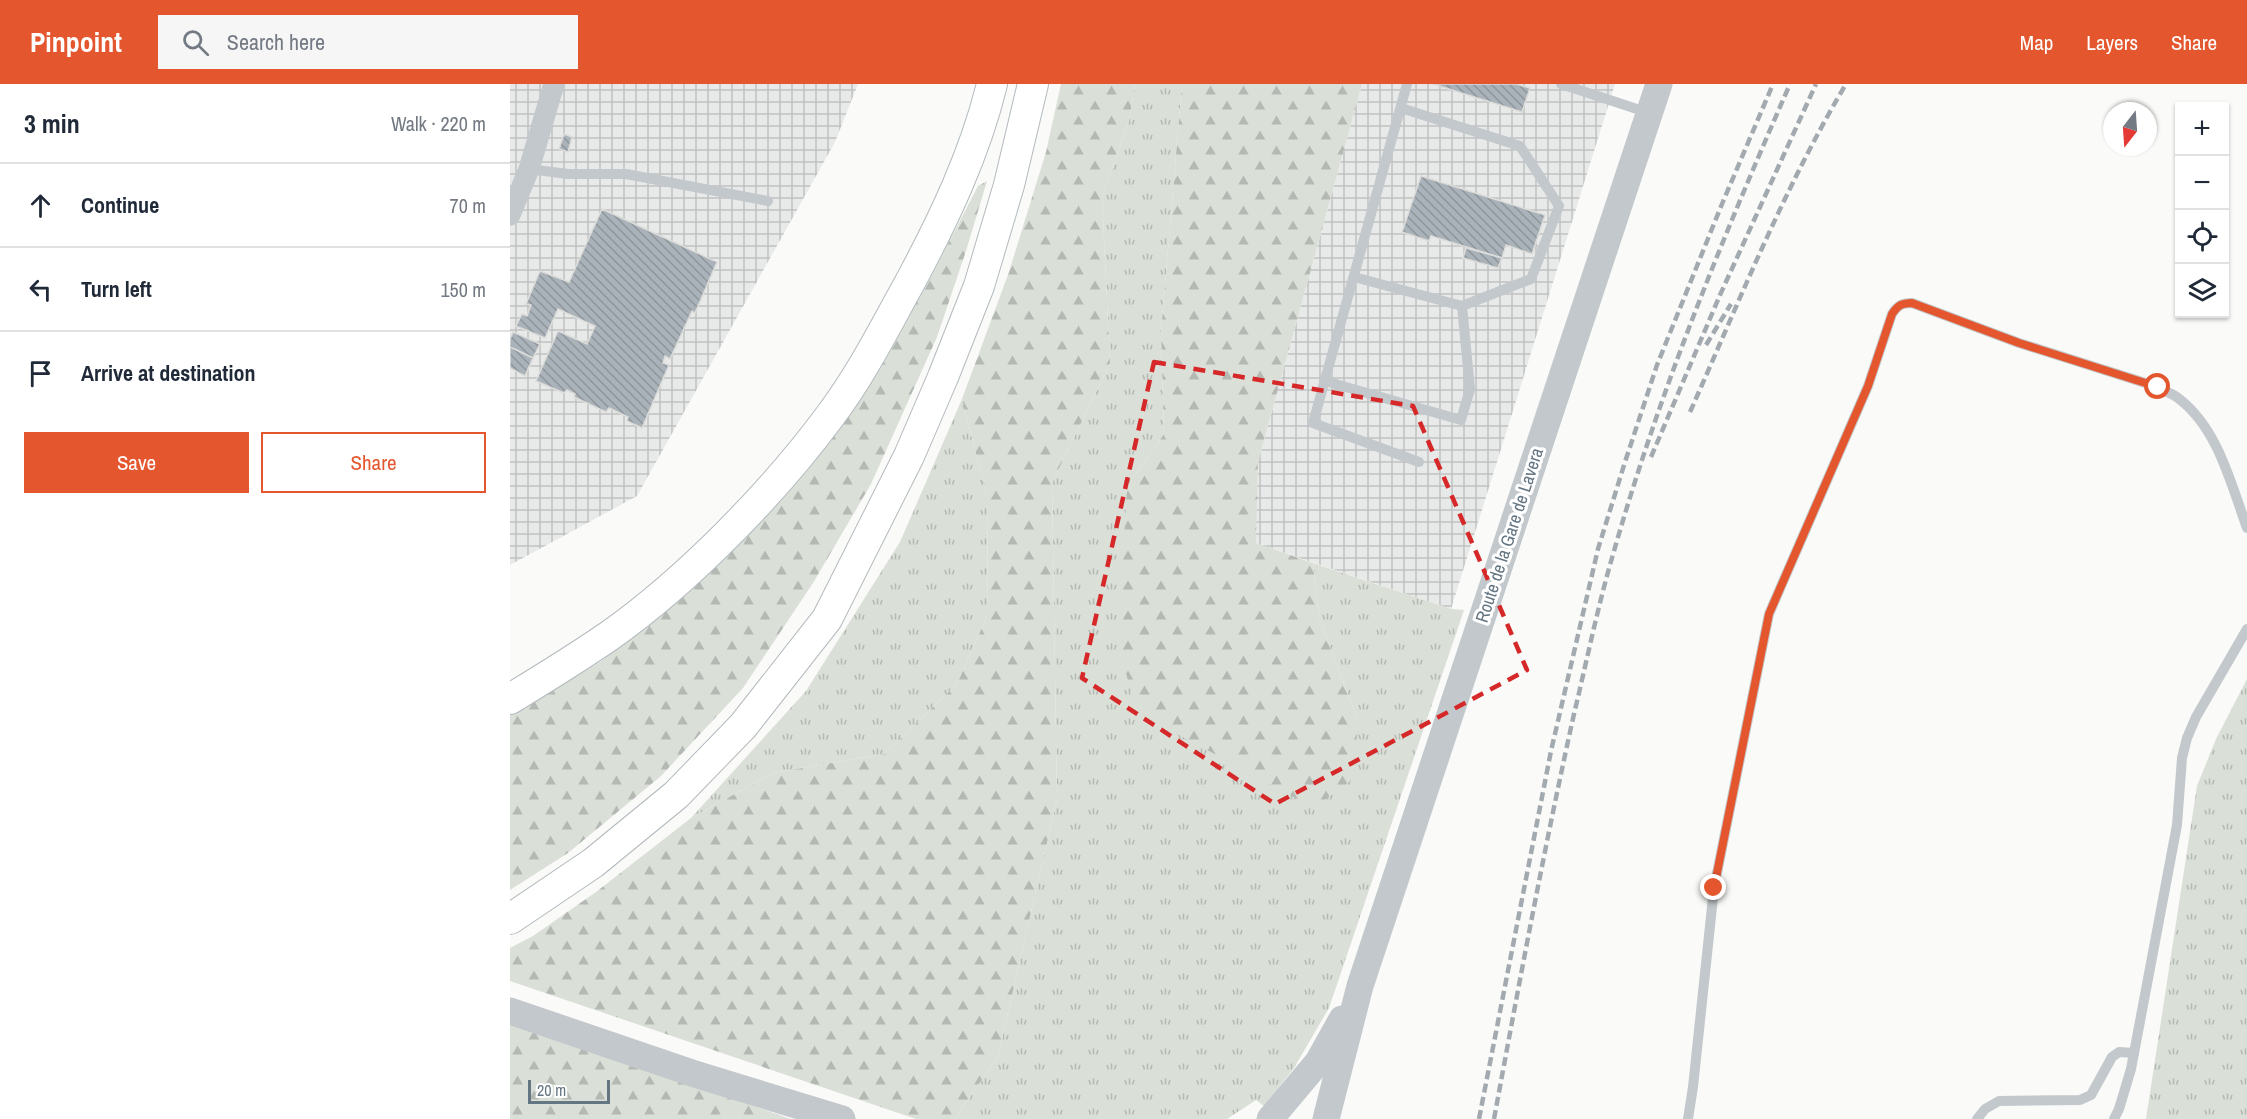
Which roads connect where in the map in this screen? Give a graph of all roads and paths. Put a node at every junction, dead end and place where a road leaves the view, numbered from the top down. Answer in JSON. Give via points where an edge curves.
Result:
{"nodes":[{"id":1,"x":554,"y":84,"type":"edge"},
{"id":2,"x":992,"y":84,"type":"edge"},
{"id":3,"x":1034,"y":84,"type":"edge"},
{"id":4,"x":1407,"y":84,"type":"edge"},
{"id":5,"x":1561,"y":84,"type":"edge"},
{"id":6,"x":1659,"y":84,"type":"edge"},
{"id":7,"x":1401,"y":108,"type":"junction"},
{"id":8,"x":1649,"y":113,"type":"junction"},
{"id":9,"x":529,"y":169,"type":"junction"},
{"id":10,"x":768,"y":201,"type":"dead end"},
{"id":11,"x":510,"y":215,"type":"edge"},
{"id":12,"x":1354,"y":277,"type":"junction"},
{"id":13,"x":1462,"y":306,"type":"junction"},
{"id":14,"x":1325,"y":381,"type":"junction"},
{"id":15,"x":1419,"y":462,"type":"dead end"},
{"id":16,"x":2247,"y":528,"type":"edge"},
{"id":17,"x":2247,"y":629,"type":"edge"},
{"id":18,"x":510,"y":699,"type":"edge"},
{"id":19,"x":510,"y":919,"type":"edge"},
{"id":20,"x":1360,"y":986,"type":"junction"},
{"id":21,"x":510,"y":1011,"type":"edge"},
{"id":22,"x":2134,"y":1053,"type":"junction"},
{"id":23,"x":842,"y":1119,"type":"edge"},
{"id":24,"x":1270,"y":1119,"type":"edge"},
{"id":25,"x":1326,"y":1119,"type":"edge"},
{"id":26,"x":1688,"y":1119,"type":"edge"},
{"id":27,"x":1977,"y":1119,"type":"edge"},
{"id":28,"x":2114,"y":1119,"type":"edge"}],
"edges":[{"from":1,"to":9,"type":"street"},
{"from":2,"to":18,"type":"main road","via":[[965,168],[922,259],[877,343],[830,416],[751,509],[686,573],[611,635]]},
{"from":3,"to":19,"type":"main road","via":[[979,286],[909,456],[826,619],[743,726],[676,795],[593,863]]},
{"from":4,"to":7,"type":"lane"},
{"from":5,"to":8,"type":"lane"},
{"from":6,"to":8,"type":"street","name":"Route de la Gare de Lavera"},
{"from":7,"to":12,"type":"lane"},
{"from":7,"to":13,"type":"lane","via":[[1520,146],[1559,206],[1532,279]]},
{"from":8,"to":20,"type":"street","name":"Route de la Gare de Lavera"},
{"from":9,"to":10,"type":"lane","via":[[626,174]]},
{"from":9,"to":11,"type":"street"},
{"from":12,"to":13,"type":"lane"},
{"from":12,"to":14,"type":"lane"},
{"from":13,"to":14,"type":"lane","via":[[1470,389],[1461,420]]},
{"from":14,"to":15,"type":"lane","via":[[1313,423]]},
{"from":16,"to":26,"type":"lane","via":[[2221,456],[2198,417],[2178,398],[2158,387],[2019,343],[1912,303],[1897,306],[1868,386],[1769,614],[1714,888]]},
{"from":17,"to":22,"type":"lane","via":[[2187,738],[2177,825]]},
{"from":20,"to":24,"type":"street","name":"Route de la Gare de Lavera","via":[[1318,1062]]},
{"from":20,"to":25,"type":"street","name":"Route de la Gare de Lavera"},
{"from":21,"to":23,"type":"street"},
{"from":22,"to":27,"type":"lane","via":[[2119,1052],[2112,1057],[2091,1095],[2080,1100],[1999,1101]]},
{"from":22,"to":28,"type":"lane"}]}
